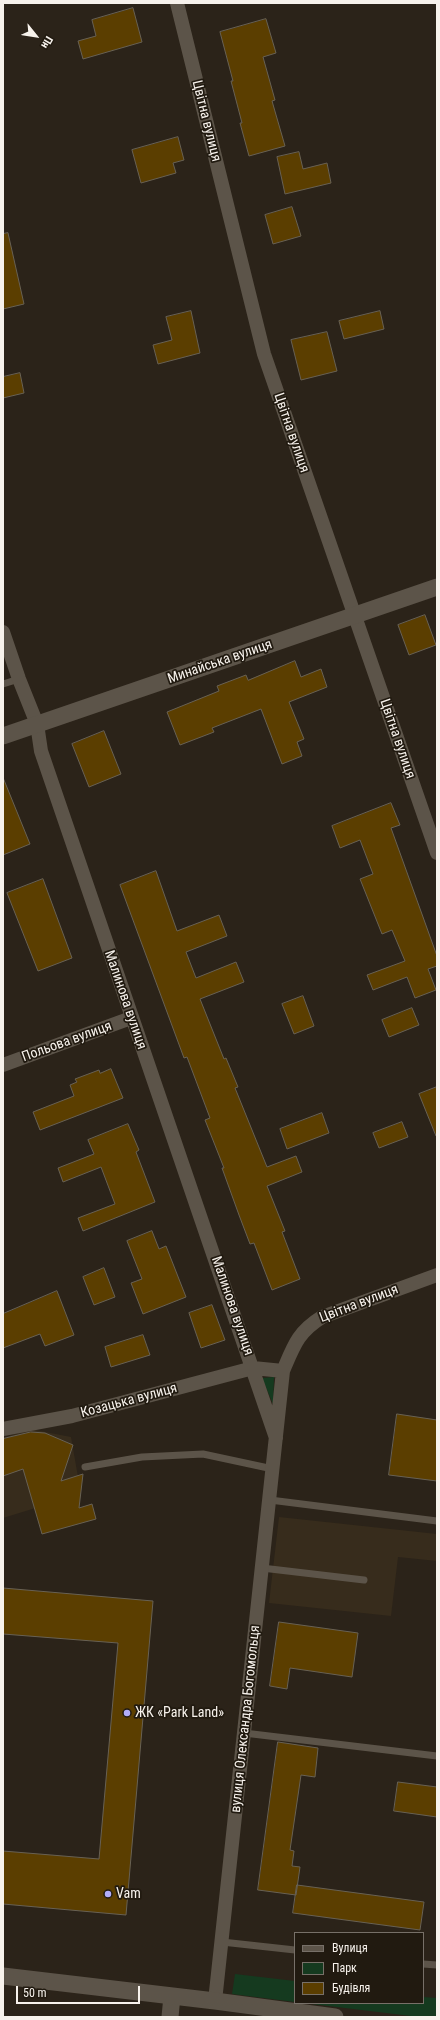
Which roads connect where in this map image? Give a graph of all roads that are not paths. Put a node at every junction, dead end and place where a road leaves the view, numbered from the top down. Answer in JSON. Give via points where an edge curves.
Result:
{"nodes":[{"id":1,"x":177,"y":3,"type":"edge"},
{"id":2,"x":437,"y":587,"type":"edge"},
{"id":3,"x":354,"y":617,"type":"junction"},
{"id":4,"x":3,"y":632,"type":"edge"},
{"id":5,"x":19,"y":679,"type":"junction"},
{"id":6,"x":3,"y":684,"type":"edge"},
{"id":7,"x":37,"y":724,"type":"junction"},
{"id":8,"x":3,"y":736,"type":"edge"},
{"id":9,"x":437,"y":853,"type":"edge"},
{"id":10,"x":131,"y":1018,"type":"junction"},
{"id":11,"x":3,"y":1065,"type":"edge"},
{"id":12,"x":437,"y":1275,"type":"edge"},
{"id":13,"x":253,"y":1368,"type":"junction"},
{"id":14,"x":283,"y":1370,"type":"junction"},
{"id":15,"x":3,"y":1429,"type":"edge"},
{"id":16,"x":276,"y":1438,"type":"junction"},
{"id":17,"x":85,"y":1467,"type":"dead end"},
{"id":18,"x":273,"y":1469,"type":"junction"},
{"id":19,"x":270,"y":1500,"type":"junction"},
{"id":20,"x":437,"y":1521,"type":"edge"},
{"id":21,"x":262,"y":1568,"type":"junction"},
{"id":22,"x":364,"y":1580,"type":"dead end"},
{"id":23,"x":244,"y":1733,"type":"junction"},
{"id":24,"x":437,"y":1756,"type":"edge"},
{"id":25,"x":222,"y":1942,"type":"junction"},
{"id":26,"x":294,"y":1950,"type":"edge"},
{"id":27,"x":424,"y":1964,"type":"edge"},
{"id":28,"x":437,"y":1965,"type":"edge"},
{"id":29,"x":3,"y":1976,"type":"edge"},
{"id":30,"x":172,"y":1996,"type":"junction"},
{"id":31,"x":215,"y":2001,"type":"junction"},
{"id":32,"x":170,"y":2017,"type":"edge"},
{"id":33,"x":335,"y":2017,"type":"edge"}],
"edges":[{"from":1,"to":3,"type":"street","name":"Цвітна вулиця","via":[[264,354]]},
{"from":2,"to":3,"type":"street","name":"Минайська вулиця"},
{"from":3,"to":7,"type":"street","name":"Минайська вулиця"},
{"from":3,"to":9,"type":"street","name":"Цвітна вулиця"},
{"from":4,"to":5,"type":"street","name":"Малинова вулиця"},
{"from":5,"to":6,"type":"lane"},
{"from":5,"to":7,"type":"street","name":"Малинова вулиця"},
{"from":7,"to":8,"type":"street","name":"Минайська вулиця"},
{"from":7,"to":10,"type":"street","name":"Малинова вулиця","via":[[41,752]]},
{"from":10,"to":11,"type":"street","name":"Польова вулиця"},
{"from":10,"to":13,"type":"street","name":"Малинова вулиця"},
{"from":12,"to":14,"type":"street","name":"Цвітна вулиця","via":[[307,1326],[297,1340]]},
{"from":13,"to":14,"type":"street","name":"Козацька вулиця"},
{"from":13,"to":15,"type":"street","name":"Козацька вулиця","via":[[72,1416]]},
{"from":13,"to":16,"type":"street","name":"Малинова вулиця"},
{"from":14,"to":16,"type":"street","name":"Цвітна вулиця"},
{"from":16,"to":18,"type":"street","name":"вулиця Олександра Богомольця"},
{"from":17,"to":18,"type":"lane","via":[[142,1457],[203,1454]]},
{"from":18,"to":19,"type":"street","name":"вулиця Олександра Богомольця"},
{"from":19,"to":20,"type":"lane"},
{"from":19,"to":21,"type":"street","name":"вулиця Олександра Богомольця"},
{"from":21,"to":22,"type":"lane"},
{"from":21,"to":23,"type":"street","name":"вулиця Олександра Богомольця"},
{"from":23,"to":24,"type":"lane"},
{"from":23,"to":25,"type":"street","name":"вулиця Олександра Богомольця"},
{"from":25,"to":26,"type":"lane"},
{"from":25,"to":31,"type":"street","name":"вулиця Олександра Богомольця"},
{"from":27,"to":28,"type":"lane"},
{"from":29,"to":30,"type":"street"},
{"from":30,"to":31,"type":"street"},
{"from":30,"to":32,"type":"street"},
{"from":31,"to":33,"type":"street"}]}
